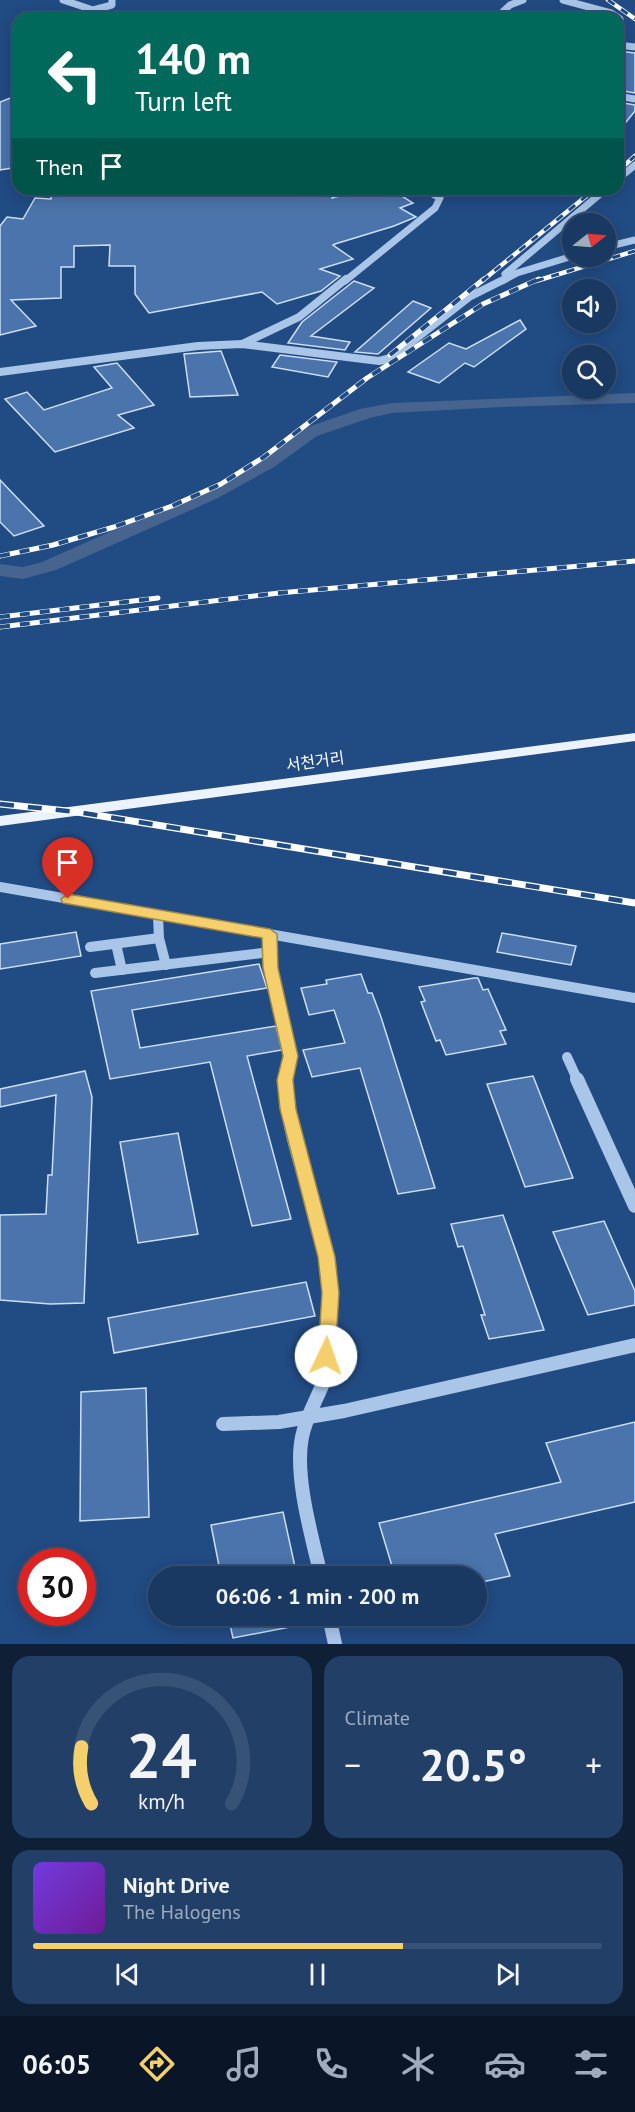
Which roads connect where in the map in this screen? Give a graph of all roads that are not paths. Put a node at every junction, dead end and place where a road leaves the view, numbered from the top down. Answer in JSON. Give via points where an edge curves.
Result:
{"nodes":[{"id":1,"x":63,"y":0,"type":"edge"},
{"id":2,"x":112,"y":0,"type":"edge"},
{"id":3,"x":523,"y":0,"type":"edge"},
{"id":4,"x":563,"y":0,"type":"edge"},
{"id":5,"x":502,"y":12,"type":"edge"},
{"id":6,"x":607,"y":12,"type":"edge"},
{"id":7,"x":437,"y":195,"type":"edge"},
{"id":8,"x":599,"y":195,"type":"edge"},
{"id":9,"x":635,"y":240,"type":"edge"},
{"id":10,"x":616,"y":245,"type":"edge"},
{"id":11,"x":562,"y":259,"type":"edge"},
{"id":12,"x":491,"y":286,"type":"junction"},
{"id":13,"x":242,"y":344,"type":"junction"},
{"id":14,"x":0,"y":372,"type":"edge"},
{"id":15,"x":635,"y":736,"type":"edge"},
{"id":16,"x":0,"y":821,"type":"edge"},
{"id":17,"x":0,"y":886,"type":"edge"},
{"id":18,"x":158,"y":916,"type":"junction"},
{"id":19,"x":270,"y":934,"type":"junction"},
{"id":20,"x":159,"y":938,"type":"junction"},
{"id":21,"x":116,"y":944,"type":"junction"},
{"id":22,"x":90,"y":947,"type":"dead end"},
{"id":23,"x":270,"y":952,"type":"junction"},
{"id":24,"x":166,"y":965,"type":"junction"},
{"id":25,"x":122,"y":970,"type":"junction"},
{"id":26,"x":95,"y":973,"type":"dead end"},
{"id":27,"x":635,"y":998,"type":"edge"},
{"id":28,"x":567,"y":1057,"type":"dead end"},
{"id":29,"x":635,"y":1206,"type":"edge"},
{"id":30,"x":635,"y":1345,"type":"edge"},
{"id":31,"x":307,"y":1417,"type":"junction"},
{"id":32,"x":224,"y":1424,"type":"dead end"},
{"id":33,"x":319,"y":1566,"type":"edge"},
{"id":34,"x":331,"y":1626,"type":"edge"},
{"id":35,"x":335,"y":1644,"type":"edge"}],
"edges":[{"from":1,"to":2,"type":"street","via":[[88,9],[109,7]]},
{"from":3,"to":5,"type":"street"},
{"from":4,"to":6,"type":"street"},
{"from":7,"to":13,"type":"street","via":[[440,198],[435,208],[299,317]]},
{"from":8,"to":12,"type":"street"},
{"from":9,"to":10,"type":"street"},
{"from":11,"to":12,"type":"street","via":[[517,273]]},
{"from":12,"to":13,"type":"street","via":[[469,297],[391,358],[379,361]]},
{"from":13,"to":14,"type":"street","via":[[198,346]]},
{"from":15,"to":16,"type":"main road","name":"서천거리"},
{"from":17,"to":18,"type":"street"},
{"from":18,"to":19,"type":"street"},
{"from":18,"to":20,"type":"street"},
{"from":19,"to":23,"type":"street"},
{"from":19,"to":27,"type":"street"},
{"from":20,"to":21,"type":"street"},
{"from":20,"to":24,"type":"street"},
{"from":21,"to":22,"type":"street"},
{"from":21,"to":25,"type":"street"},
{"from":23,"to":24,"type":"street"},
{"from":23,"to":31,"type":"street","via":[[270,968],[291,1056],[285,1080],[288,1109],[326,1257],[330,1293],[325,1377]]},
{"from":24,"to":25,"type":"street"},
{"from":25,"to":26,"type":"street"},
{"from":28,"to":29,"type":"street"},
{"from":30,"to":31,"type":"street"},
{"from":31,"to":32,"type":"street"},
{"from":31,"to":33,"type":"street","via":[[301,1439],[301,1468]]},
{"from":34,"to":35,"type":"street"}]}
